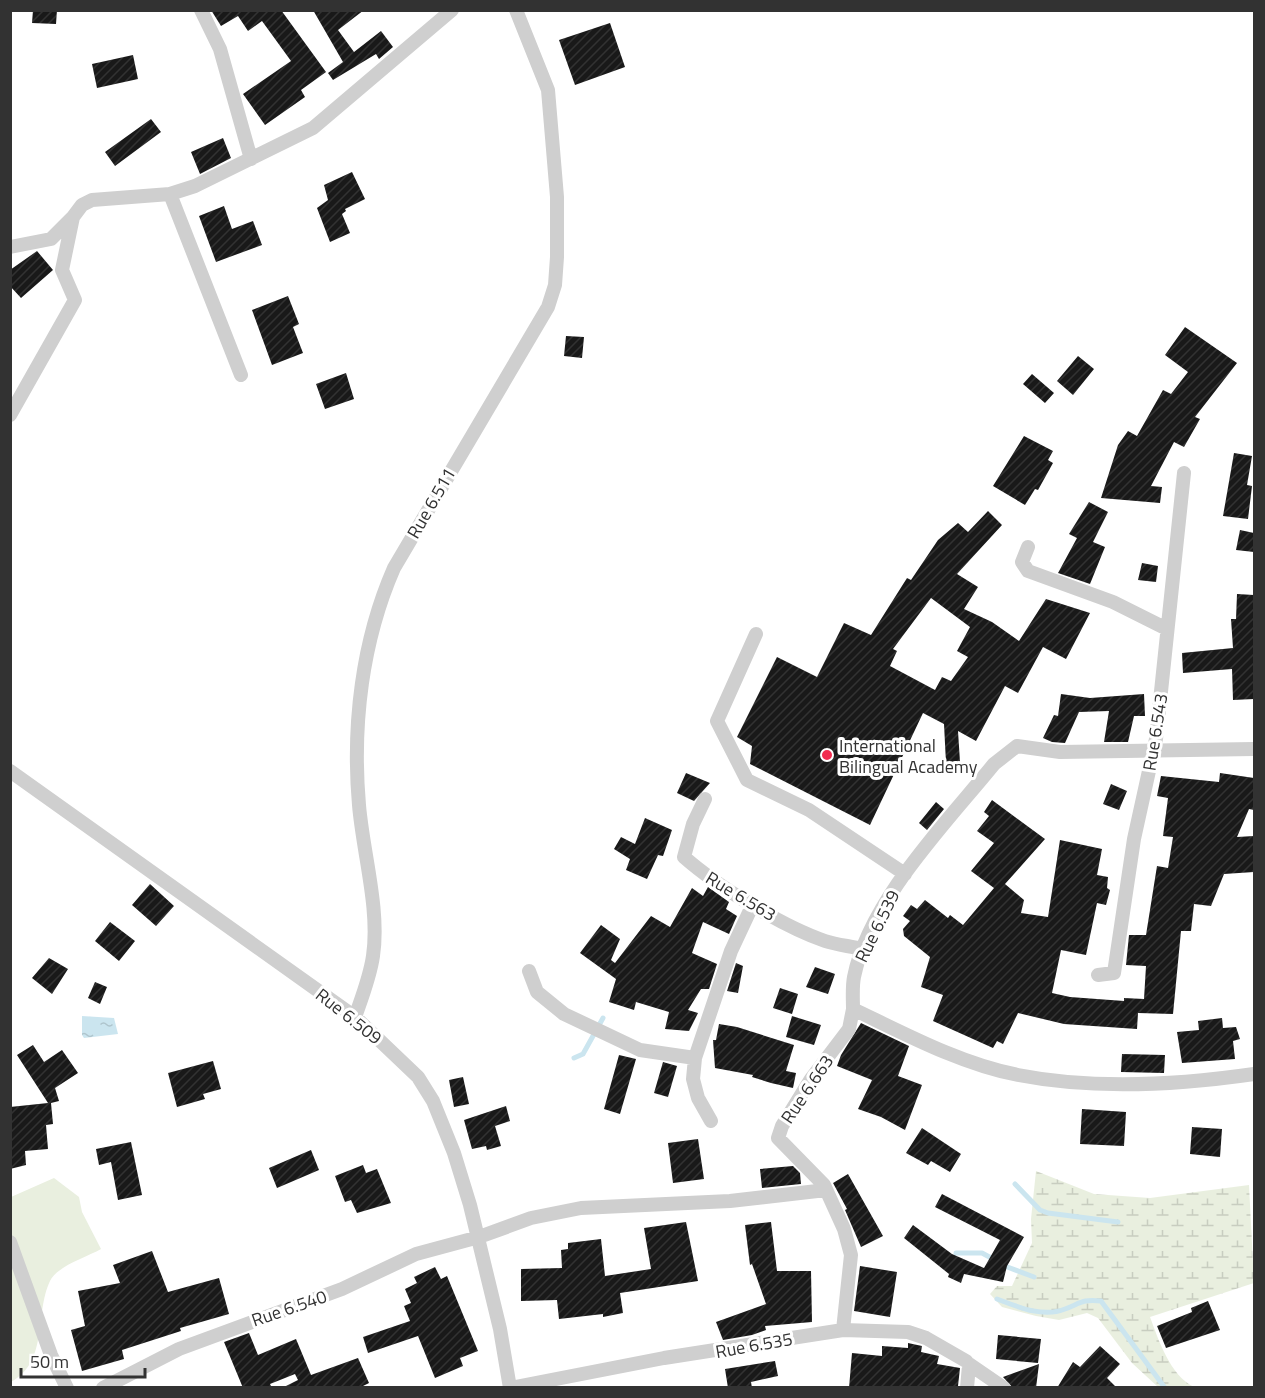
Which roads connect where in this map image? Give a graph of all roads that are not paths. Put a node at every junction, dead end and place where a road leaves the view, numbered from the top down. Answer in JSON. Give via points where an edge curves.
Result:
{"nodes":[{"id":1,"x":201,"y":10,"type":"edge"},
{"id":2,"x":452,"y":10,"type":"edge"},
{"id":3,"x":516,"y":10,"type":"edge"},
{"id":4,"x":251,"y":159,"type":"junction"},
{"id":5,"x":170,"y":194,"type":"junction"},
{"id":6,"x":73,"y":217,"type":"junction"},
{"id":7,"x":10,"y":247,"type":"edge"},
{"id":8,"x":241,"y":375,"type":"dead end"},
{"id":9,"x":10,"y":415,"type":"edge"},
{"id":10,"x":1184,"y":473,"type":"dead end"},
{"id":11,"x":1028,"y":547,"type":"dead end"},
{"id":12,"x":1167,"y":629,"type":"junction"},
{"id":13,"x":756,"y":634,"type":"dead end"},
{"id":14,"x":1254,"y":749,"type":"edge"},
{"id":15,"x":1154,"y":752,"type":"junction"},
{"id":16,"x":10,"y":771,"type":"edge"},
{"id":17,"x":705,"y":799,"type":"dead end"},
{"id":18,"x":905,"y":874,"type":"junction"},
{"id":19,"x":753,"y":904,"type":"junction"},
{"id":20,"x":862,"y":949,"type":"junction"},
{"id":21,"x":529,"y":971,"type":"dead end"},
{"id":22,"x":1098,"y":975,"type":"dead end"},
{"id":23,"x":853,"y":1009,"type":"junction"},
{"id":24,"x":355,"y":1017,"type":"junction"},
{"id":25,"x":695,"y":1058,"type":"junction"},
{"id":26,"x":1254,"y":1074,"type":"edge"},
{"id":27,"x":711,"y":1121,"type":"dead end"},
{"id":28,"x":826,"y":1190,"type":"junction"},
{"id":29,"x":479,"y":1237,"type":"junction"},
{"id":30,"x":10,"y":1242,"type":"edge"},
{"id":31,"x":843,"y":1330,"type":"junction"},
{"id":32,"x":969,"y":1364,"type":"junction"},
{"id":33,"x":510,"y":1387,"type":"edge"},
{"id":34,"x":67,"y":1388,"type":"edge"},
{"id":35,"x":103,"y":1388,"type":"edge"},
{"id":36,"x":967,"y":1388,"type":"edge"},
{"id":37,"x":1004,"y":1388,"type":"edge"}],
"edges":[{"from":1,"to":4,"type":"street","via":[[220,49]]},
{"from":2,"to":4,"type":"street","via":[[313,128]]},
{"from":3,"to":24,"type":"street","name":"Rue 6.511","via":[[548,90],[557,197],[555,285],[548,307],[394,568],[380,601],[364,672],[357,740],[358,803],[374,927],[368,981]]},
{"from":4,"to":5,"type":"street"},
{"from":5,"to":6,"type":"street","via":[[92,200]]},
{"from":5,"to":8,"type":"street"},
{"from":6,"to":7,"type":"street","via":[[51,239]]},
{"from":6,"to":9,"type":"street","via":[[62,270],[75,300]]},
{"from":10,"to":12,"type":"street","name":"Rue 6.543"},
{"from":11,"to":12,"type":"street","via":[[1022,562],[1028,571],[1113,602]]},
{"from":12,"to":15,"type":"street","name":"Rue 6.543"},
{"from":13,"to":18,"type":"street","via":[[717,721],[747,780],[809,810]]},
{"from":14,"to":15,"type":"street","name":"Rue 6.539"},
{"from":15,"to":18,"type":"street","name":"Rue 6.539","via":[[1060,752],[1017,746],[994,764]]},
{"from":15,"to":22,"type":"street","name":"Rue 6.543","via":[[1134,839],[1114,973]]},
{"from":16,"to":24,"type":"street","name":"Rue 6.509"},
{"from":17,"to":19,"type":"street","name":"Rue 6.563","via":[[684,857]]},
{"from":18,"to":20,"type":"street","name":"Rue 6.539"},
{"from":19,"to":20,"type":"street","name":"Rue 6.563","via":[[826,941]]},
{"from":19,"to":25,"type":"street","via":[[731,951]]},
{"from":20,"to":23,"type":"street","name":"Rue 6.539","via":[[853,979]]},
{"from":21,"to":25,"type":"street","via":[[537,992],[564,1014],[640,1050]]},
{"from":23,"to":26,"type":"street","via":[[973,1062],[1018,1075],[1158,1084]]},
{"from":23,"to":28,"type":"street","name":"Rue 6.663","via":[[849,1029],[811,1079],[779,1133],[779,1139]]},
{"from":24,"to":29,"type":"street","name":"Rue 6.509","via":[[418,1077],[434,1101]]},
{"from":25,"to":27,"type":"street","via":[[693,1078],[698,1098]]},
{"from":28,"to":29,"type":"street","name":"Rue 6.540","via":[[730,1201],[581,1208],[531,1218]]},
{"from":28,"to":31,"type":"street","name":"Rue 6.663","via":[[851,1255]]},
{"from":29,"to":33,"type":"street","name":"Rue 6.509"},
{"from":29,"to":35,"type":"street","name":"Rue 6.540","via":[[416,1254],[342,1289],[221,1332],[156,1359]]},
{"from":30,"to":34,"type":"street"},
{"from":31,"to":32,"type":"street","name":"Rue 6.535","via":[[908,1332],[926,1338]]},
{"from":31,"to":33,"type":"street","name":"Rue 6.535"},
{"from":32,"to":36,"type":"street"},
{"from":32,"to":37,"type":"street","name":"Rue 6.535"}]}
